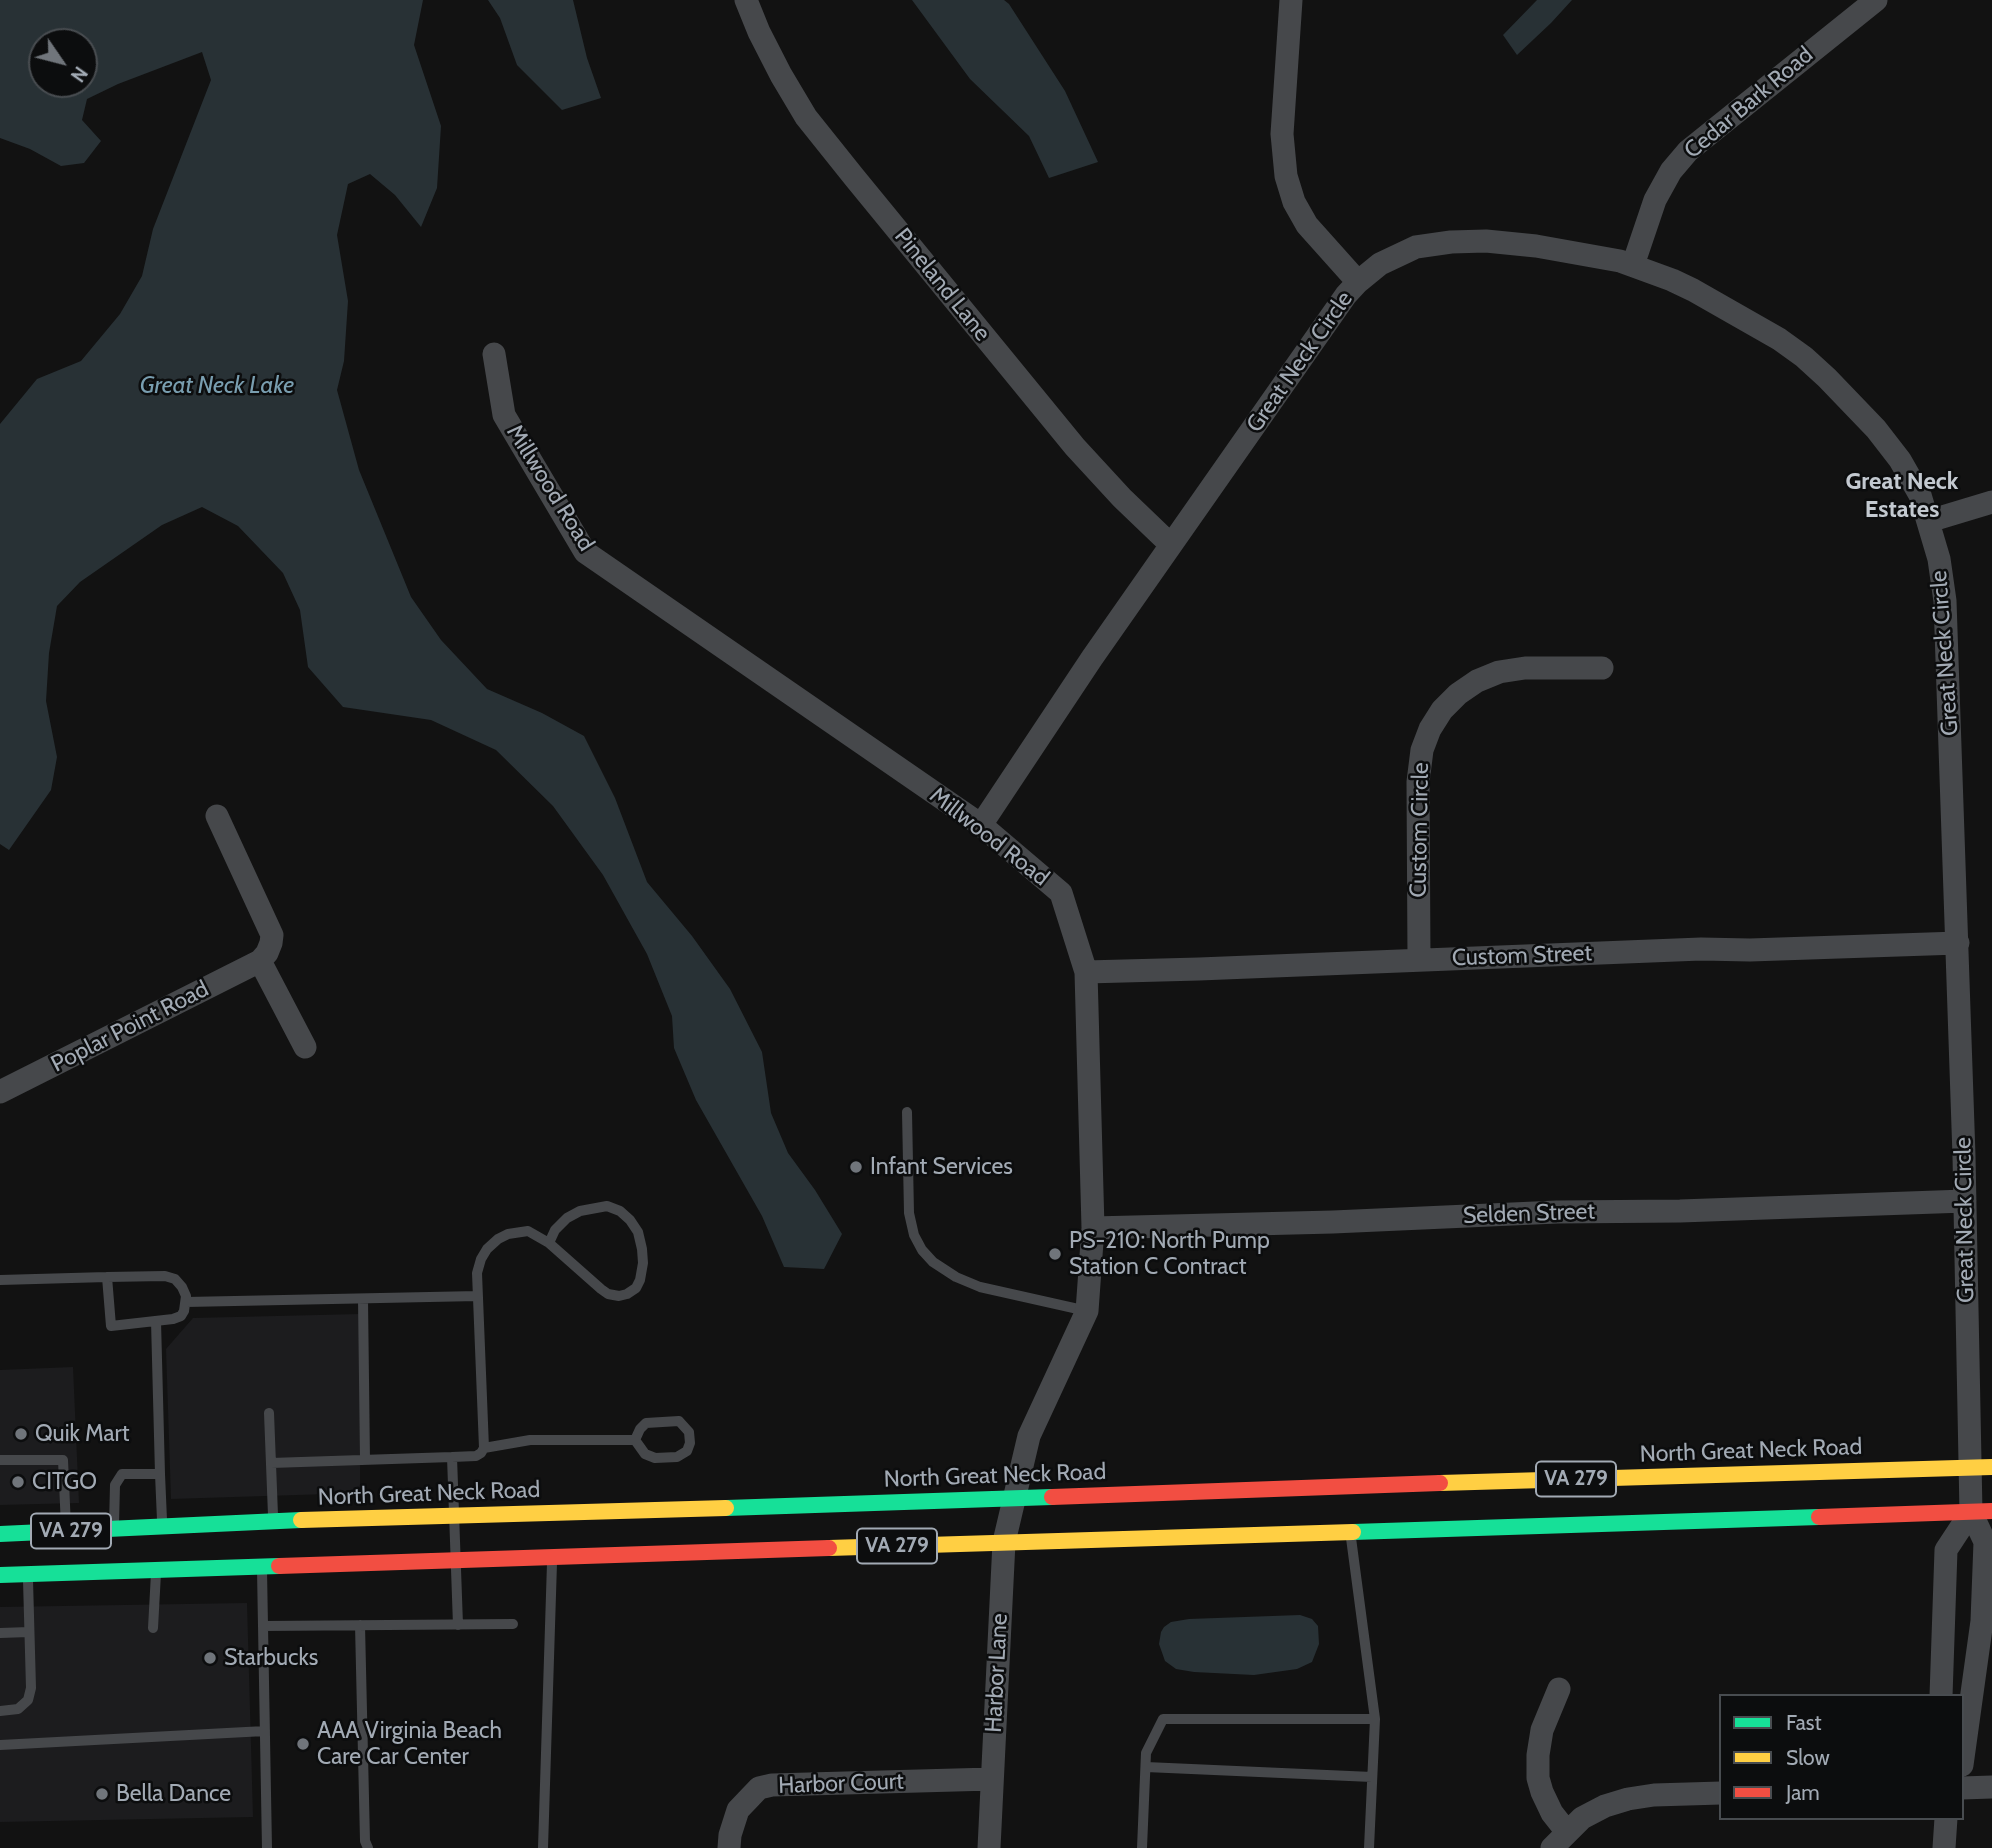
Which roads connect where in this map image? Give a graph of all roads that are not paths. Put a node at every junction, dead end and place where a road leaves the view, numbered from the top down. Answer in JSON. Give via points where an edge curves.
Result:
{"nodes":[{"id":1,"x":746,"y":0,"type":"edge"},
{"id":2,"x":1291,"y":0,"type":"edge"},
{"id":3,"x":1876,"y":0,"type":"edge"},
{"id":4,"x":1633,"y":265,"type":"junction"},
{"id":5,"x":1358,"y":282,"type":"junction"},
{"id":6,"x":494,"y":354,"type":"dead end"},
{"id":7,"x":1992,"y":502,"type":"edge"},
{"id":8,"x":1929,"y":521,"type":"junction"},
{"id":9,"x":1171,"y":545,"type":"junction"},
{"id":10,"x":1602,"y":668,"type":"dead end"},
{"id":11,"x":217,"y":816,"type":"dead end"},
{"id":12,"x":981,"y":825,"type":"junction"},
{"id":13,"x":1958,"y":943,"type":"junction"},
{"id":14,"x":1419,"y":960,"type":"junction"},
{"id":15,"x":260,"y":961,"type":"junction"},
{"id":16,"x":1086,"y":972,"type":"junction"},
{"id":17,"x":305,"y":1047,"type":"dead end"},
{"id":18,"x":0,"y":1092,"type":"edge"},
{"id":19,"x":906,"y":1112,"type":"dead end"},
{"id":20,"x":1965,"y":1201,"type":"junction"},
{"id":21,"x":1093,"y":1228,"type":"junction"},
{"id":22,"x":549,"y":1243,"type":"junction"},
{"id":23,"x":107,"y":1277,"type":"junction"},
{"id":24,"x":0,"y":1280,"type":"edge"},
{"id":25,"x":478,"y":1296,"type":"junction"},
{"id":26,"x":363,"y":1298,"type":"junction"},
{"id":27,"x":186,"y":1302,"type":"junction"},
{"id":28,"x":1087,"y":1311,"type":"junction"},
{"id":29,"x":156,"y":1321,"type":"junction"},
{"id":30,"x":269,"y":1413,"type":"dead end"},
{"id":31,"x":635,"y":1440,"type":"junction"},
{"id":32,"x":484,"y":1448,"type":"junction"},
{"id":33,"x":452,"y":1457,"type":"junction"},
{"id":34,"x":0,"y":1460,"type":"edge"},
{"id":35,"x":365,"y":1460,"type":"junction"},
{"id":36,"x":271,"y":1463,"type":"junction"},
{"id":37,"x":1981,"y":1467,"type":"edge"},
{"id":38,"x":160,"y":1474,"type":"junction"},
{"id":39,"x":1015,"y":1499,"type":"junction"},
{"id":40,"x":1982,"y":1512,"type":"edge"},
{"id":41,"x":455,"y":1516,"type":"junction"},
{"id":42,"x":273,"y":1521,"type":"junction"},
{"id":43,"x":163,"y":1527,"type":"junction"},
{"id":44,"x":114,"y":1529,"type":"junction"},
{"id":45,"x":66,"y":1531,"type":"junction"},
{"id":46,"x":1350,"y":1531,"type":"junction"},
{"id":47,"x":0,"y":1534,"type":"edge"},
{"id":48,"x":1004,"y":1542,"type":"junction"},
{"id":49,"x":552,"y":1557,"type":"junction"},
{"id":50,"x":456,"y":1560,"type":"junction"},
{"id":51,"x":262,"y":1567,"type":"junction"},
{"id":52,"x":156,"y":1570,"type":"junction"},
{"id":53,"x":28,"y":1574,"type":"junction"},
{"id":54,"x":0,"y":1575,"type":"edge"},
{"id":55,"x":513,"y":1624,"type":"dead end"},
{"id":56,"x":360,"y":1625,"type":"junction"},
{"id":57,"x":458,"y":1625,"type":"junction"},
{"id":58,"x":263,"y":1626,"type":"junction"},
{"id":59,"x":153,"y":1628,"type":"dead end"},
{"id":60,"x":29,"y":1632,"type":"junction"},
{"id":61,"x":0,"y":1633,"type":"edge"},
{"id":62,"x":1559,"y":1689,"type":"dead end"},
{"id":63,"x":1941,"y":1694,"type":"edge"},
{"id":64,"x":0,"y":1711,"type":"edge"},
{"id":65,"x":1375,"y":1719,"type":"junction"},
{"id":66,"x":265,"y":1731,"type":"junction"},
{"id":67,"x":0,"y":1745,"type":"edge"},
{"id":68,"x":1964,"y":1751,"type":"edge"},
{"id":69,"x":1146,"y":1768,"type":"junction"},
{"id":70,"x":1372,"y":1777,"type":"junction"},
{"id":71,"x":992,"y":1779,"type":"junction"},
{"id":72,"x":1992,"y":1787,"type":"edge"},
{"id":73,"x":1964,"y":1788,"type":"edge"},
{"id":74,"x":1719,"y":1793,"type":"edge"},
{"id":75,"x":1946,"y":1820,"type":"edge"},
{"id":76,"x":1560,"y":1840,"type":"edge"},
{"id":77,"x":267,"y":1848,"type":"edge"},
{"id":78,"x":368,"y":1848,"type":"edge"},
{"id":79,"x":543,"y":1848,"type":"edge"},
{"id":80,"x":729,"y":1848,"type":"edge"},
{"id":81,"x":989,"y":1848,"type":"edge"},
{"id":82,"x":1142,"y":1848,"type":"edge"},
{"id":83,"x":1369,"y":1848,"type":"edge"},
{"id":84,"x":1944,"y":1848,"type":"edge"}],
"edges":[{"from":1,"to":9,"type":"street","name":"Pineland Lane","via":[[806,117],[1075,447]]},
{"from":2,"to":5,"type":"street","via":[[1282,134],[1286,176],[1307,225]]},
{"from":3,"to":4,"type":"street","name":"Cedar Bark Road","via":[[1688,151],[1655,200]]},
{"from":4,"to":5,"type":"street","name":"Great Neck Circle","via":[[1536,246],[1451,242],[1402,253]]},
{"from":4,"to":8,"type":"street","name":"Great Neck Circle","via":[[1693,290],[1804,357],[1900,460]]},
{"from":5,"to":9,"type":"street","name":"Great Neck Circle"},
{"from":6,"to":12,"type":"street","name":"Millwood Road","via":[[504,415],[584,552]]},
{"from":7,"to":8,"type":"street"},
{"from":8,"to":13,"type":"street","name":"Great Neck Circle","via":[[1945,601]]},
{"from":9,"to":12,"type":"street","name":"Great Neck Circle"},
{"from":10,"to":14,"type":"street","name":"Custom Circle","via":[[1499,672],[1458,694],[1430,729],[1418,782]]},
{"from":11,"to":15,"type":"street","via":[[272,935]]},
{"from":12,"to":16,"type":"street","name":"Millwood Road","via":[[1061,893]]},
{"from":13,"to":14,"type":"street","name":"Custom Street"},
{"from":13,"to":20,"type":"street","name":"Great Neck Circle"},
{"from":14,"to":16,"type":"street","name":"Custom Street"},
{"from":15,"to":17,"type":"street"},
{"from":15,"to":18,"type":"street","name":"Poplar Point Road"},
{"from":16,"to":21,"type":"street","name":"Millwood Road"},
{"from":19,"to":28,"type":"lane","via":[[909,1213],[922,1250],[956,1277],[980,1287]]},
{"from":20,"to":21,"type":"street","name":"Selden Street"},
{"from":20,"to":37,"type":"street","name":"Great Neck Circle"},
{"from":21,"to":28,"type":"street","name":"Millwood Road"},
{"from":22,"to":22,"type":"lane","via":[[555,1230],[580,1211],[607,1206],[620,1211],[638,1232],[642,1249],[636,1289],[619,1296],[608,1294]]},
{"from":22,"to":25,"type":"lane","via":[[528,1231],[498,1239],[481,1259]]},
{"from":23,"to":24,"type":"lane"},
{"from":23,"to":27,"type":"lane","via":[[175,1279]]},
{"from":23,"to":29,"type":"lane","via":[[111,1326]]},
{"from":25,"to":26,"type":"lane"},
{"from":25,"to":32,"type":"lane"},
{"from":26,"to":27,"type":"lane"},
{"from":26,"to":35,"type":"lane"},
{"from":27,"to":29,"type":"lane","via":[[181,1316]]},
{"from":28,"to":39,"type":"street","name":"Millwood Road","via":[[1029,1436]]},
{"from":29,"to":38,"type":"lane"},
{"from":30,"to":36,"type":"lane"},
{"from":31,"to":31,"type":"lane","via":[[645,1454],[655,1458],[677,1457],[690,1443],[689,1432],[679,1421],[646,1423]]},
{"from":31,"to":32,"type":"lane","via":[[530,1440]]},
{"from":32,"to":33,"type":"lane","via":[[476,1456]]},
{"from":33,"to":35,"type":"lane"},
{"from":33,"to":41,"type":"lane"},
{"from":34,"to":45,"type":"lane","via":[[62,1460]]},
{"from":35,"to":36,"type":"lane"},
{"from":36,"to":42,"type":"lane"},
{"from":37,"to":39,"type":"main road","name":"North Great Neck Road","number":"VA 279"},
{"from":37,"to":40,"type":"street","name":"Great Neck Circle"},
{"from":38,"to":43,"type":"lane"},
{"from":38,"to":44,"type":"lane","via":[[122,1474],[115,1485]]},
{"from":39,"to":41,"type":"main road","name":"North Great Neck Road","number":"VA 279"},
{"from":39,"to":48,"type":"street","name":"Harbor Lane"},
{"from":40,"to":46,"type":"main road","number":"VA 279"},
{"from":40,"to":63,"type":"street","via":[[1946,1550]]},
{"from":40,"to":68,"type":"street","via":[[1982,1621]]},
{"from":41,"to":42,"type":"main road","name":"North Great Neck Road","number":"VA 279"},
{"from":41,"to":50,"type":"lane"},
{"from":42,"to":43,"type":"main road","name":"North Great Neck Road","number":"VA 279"},
{"from":43,"to":44,"type":"main road","name":"North Great Neck Road","number":"VA 279"},
{"from":44,"to":45,"type":"main road","name":"North Great Neck Road","number":"VA 279"},
{"from":45,"to":47,"type":"main road","name":"North Great Neck Road","number":"VA 279"},
{"from":46,"to":48,"type":"main road","number":"VA 279"},
{"from":46,"to":65,"type":"lane"},
{"from":48,"to":49,"type":"main road","number":"VA 279"},
{"from":48,"to":71,"type":"street","name":"Harbor Lane"},
{"from":49,"to":50,"type":"main road","number":"VA 279"},
{"from":49,"to":79,"type":"lane"},
{"from":50,"to":51,"type":"main road","number":"VA 279"},
{"from":50,"to":57,"type":"lane"},
{"from":51,"to":52,"type":"main road","number":"VA 279"},
{"from":51,"to":58,"type":"lane"},
{"from":52,"to":53,"type":"main road","number":"VA 279"},
{"from":52,"to":59,"type":"lane"},
{"from":53,"to":54,"type":"main road","number":"VA 279"},
{"from":53,"to":60,"type":"lane"},
{"from":55,"to":57,"type":"lane"},
{"from":56,"to":57,"type":"lane"},
{"from":56,"to":58,"type":"lane"},
{"from":56,"to":78,"type":"lane"},
{"from":58,"to":66,"type":"lane"},
{"from":60,"to":61,"type":"lane"},
{"from":60,"to":64,"type":"lane","via":[[28,1699],[18,1709]]},
{"from":62,"to":76,"type":"street","via":[[1542,1730],[1538,1778]]},
{"from":65,"to":69,"type":"lane","via":[[1163,1719],[1146,1753]]},
{"from":65,"to":70,"type":"lane"},
{"from":66,"to":67,"type":"lane"},
{"from":66,"to":77,"type":"lane"},
{"from":69,"to":70,"type":"lane"},
{"from":69,"to":82,"type":"lane"},
{"from":70,"to":83,"type":"lane"},
{"from":71,"to":80,"type":"street","name":"Harbor Court","via":[[759,1788],[738,1810]]},
{"from":71,"to":81,"type":"street","name":"Harbor Lane"},
{"from":72,"to":73,"type":"street"},
{"from":74,"to":76,"type":"street","via":[[1628,1798],[1582,1818]]},
{"from":75,"to":84,"type":"street"}]}
